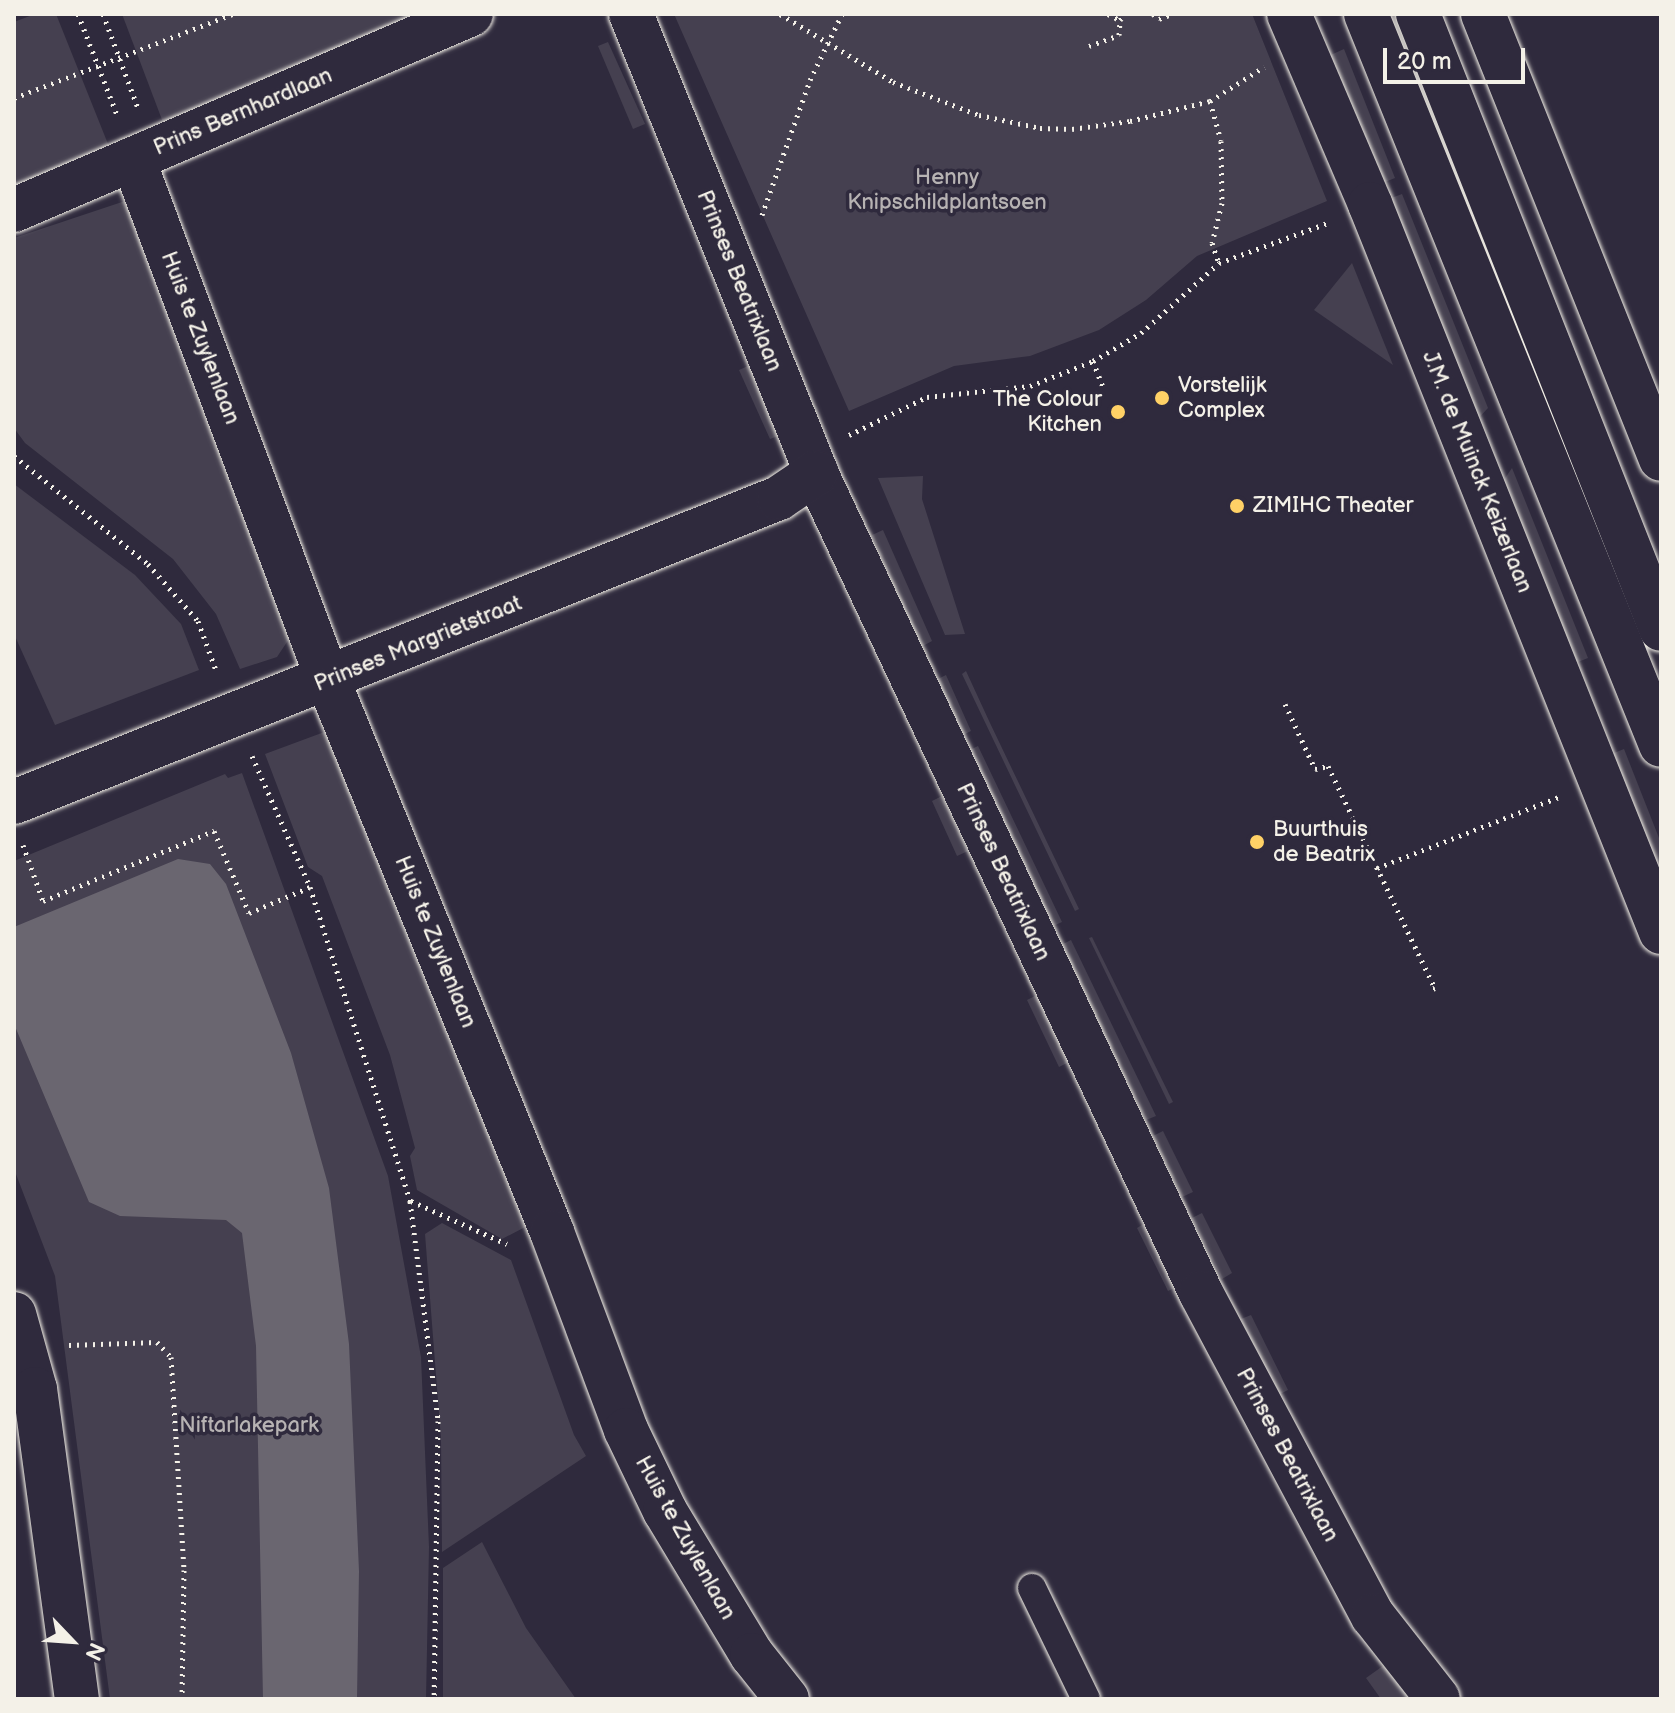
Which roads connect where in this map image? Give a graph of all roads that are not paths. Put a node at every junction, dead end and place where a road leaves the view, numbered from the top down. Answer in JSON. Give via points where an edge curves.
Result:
{"nodes":[{"id":1,"x":471,"y":14,"type":"edge"},
{"id":2,"x":631,"y":14,"type":"edge"},
{"id":3,"x":1366,"y":14,"type":"edge"},
{"id":4,"x":1418,"y":14,"type":"edge"},
{"id":5,"x":1483,"y":14,"type":"edge"},
{"id":6,"x":1296,"y":30,"type":"edge"},
{"id":7,"x":144,"y":155,"type":"junction"},
{"id":8,"x":14,"y":210,"type":"edge"},
{"id":9,"x":1661,"y":459,"type":"edge"},
{"id":10,"x":816,"y":473,"type":"junction"},
{"id":11,"x":1661,"y":629,"type":"edge"},
{"id":12,"x":328,"y":680,"type":"junction"},
{"id":13,"x":1650,"y":684,"type":"edge"},
{"id":14,"x":1661,"y":745,"type":"edge"},
{"id":15,"x":16,"y":818,"type":"edge"},
{"id":16,"x":1661,"y":932,"type":"edge"},
{"id":17,"x":19,"y":1333,"type":"edge"},
{"id":18,"x":1032,"y":1588,"type":"dead end"},
{"id":19,"x":77,"y":1699,"type":"edge"},
{"id":20,"x":787,"y":1699,"type":"edge"},
{"id":21,"x":1086,"y":1699,"type":"edge"},
{"id":22,"x":1438,"y":1699,"type":"edge"}],
"edges":[{"from":1,"to":7,"type":"street","name":"Prins Bernhardlaan"},
{"from":2,"to":10,"type":"street","name":"Prinses Beatrixlaan"},
{"from":3,"to":13,"type":"street"},
{"from":4,"to":11,"type":"street"},
{"from":5,"to":9,"type":"street"},
{"from":6,"to":16,"type":"street","name":"J.M. de Muinck Keizerlaan"},
{"from":7,"to":8,"type":"street","name":"Prins Bernhardlaan"},
{"from":7,"to":12,"type":"street","name":"Huis te Zuylenlaan"},
{"from":10,"to":12,"type":"street","name":"Prinses Margrietstraat","via":[[779,498]]},
{"from":10,"to":22,"type":"street","name":"Prinses Beatrixlaan","via":[[1201,1293],[1373,1616]]},
{"from":12,"to":15,"type":"street","name":"Prinses Margrietstraat","via":[[233,715]]},
{"from":12,"to":20,"type":"street","name":"Huis te Zuylenlaan","via":[[552,1232],[626,1430],[665,1511],[752,1655]]},
{"from":13,"to":14,"type":"street"},
{"from":17,"to":19,"type":"street","via":[[35,1389]]},
{"from":18,"to":21,"type":"lane"}]}
